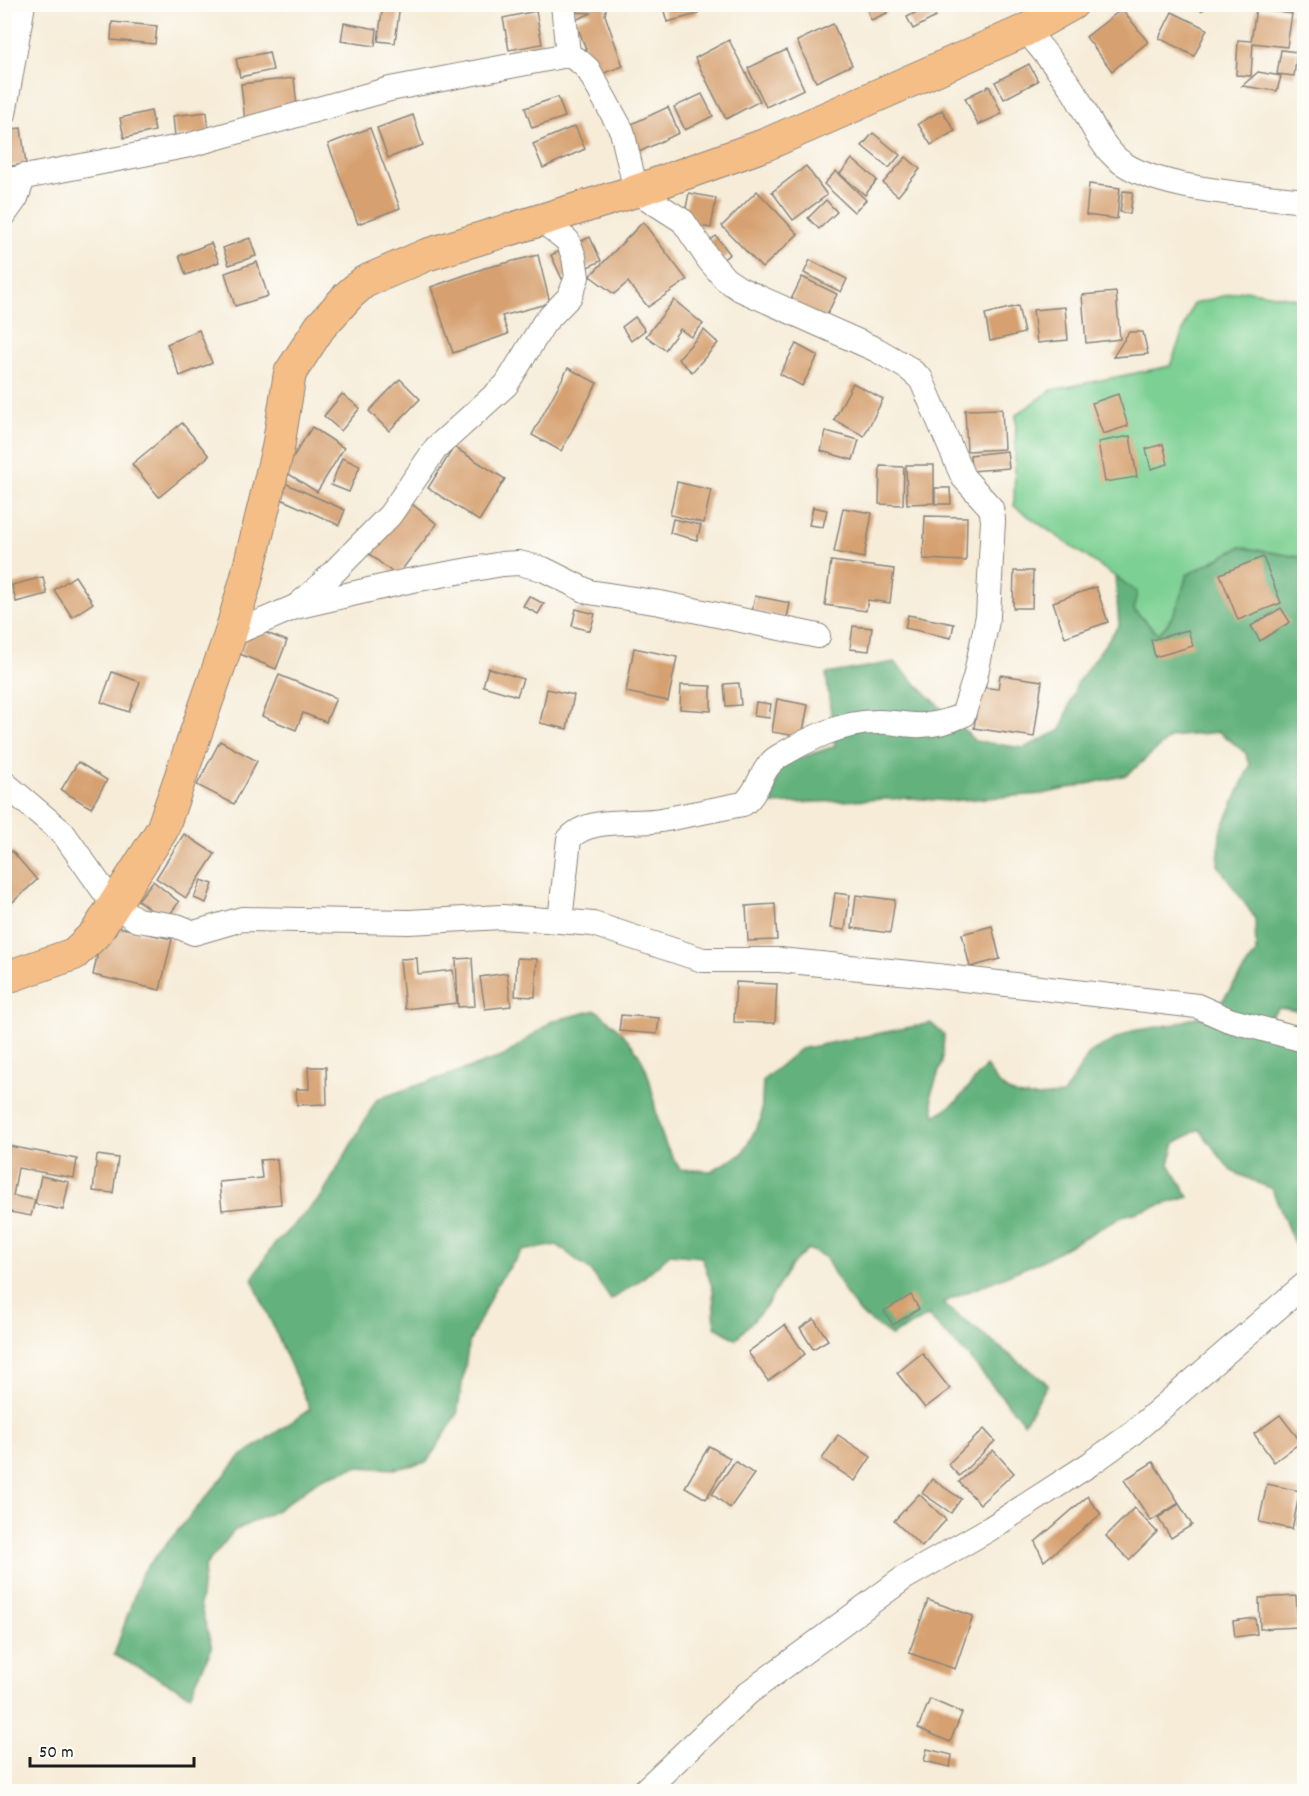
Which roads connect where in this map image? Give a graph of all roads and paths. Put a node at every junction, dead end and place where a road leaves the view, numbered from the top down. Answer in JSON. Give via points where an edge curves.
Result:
{"nodes":[{"id":1,"x":24,"y":4,"type":"edge"},
{"id":2,"x":563,"y":4,"type":"edge"},
{"id":3,"x":1072,"y":4,"type":"edge"},
{"id":4,"x":1026,"y":30,"type":"junction"},
{"id":5,"x":568,"y":54,"type":"junction"},
{"id":6,"x":4,"y":114,"type":"edge"},
{"id":7,"x":14,"y":179,"type":"edge"},
{"id":8,"x":636,"y":191,"type":"junction"},
{"id":9,"x":1305,"y":201,"type":"edge"},
{"id":10,"x":4,"y":214,"type":"edge"},
{"id":11,"x":541,"y":220,"type":"junction"},
{"id":12,"x":295,"y":607,"type":"junction"},
{"id":13,"x":230,"y":635,"type":"junction"},
{"id":14,"x":818,"y":636,"type":"dead end"},
{"id":15,"x":4,"y":783,"type":"edge"},
{"id":16,"x":113,"y":904,"type":"junction"},
{"id":17,"x":560,"y":921,"type":"junction"},
{"id":18,"x":4,"y":978,"type":"edge"},
{"id":19,"x":1305,"y":1040,"type":"edge"},
{"id":20,"x":1305,"y":1285,"type":"edge"},
{"id":21,"x":643,"y":1791,"type":"edge"}],
"edges":[{"from":1,"to":6,"type":"street"},
{"from":2,"to":5,"type":"street"},
{"from":3,"to":4,"type":"main road"},
{"from":4,"to":8,"type":"main road","via":[[767,144]]},
{"from":4,"to":9,"type":"street","via":[[1073,91],[1113,156],[1141,174],[1187,186]]},
{"from":5,"to":7,"type":"street","via":[[390,89],[190,145]]},
{"from":5,"to":8,"type":"street","via":[[588,69],[621,131]]},
{"from":7,"to":10,"type":"street","via":[[16,198]]},
{"from":8,"to":11,"type":"main road"},
{"from":8,"to":17,"type":"street","via":[[683,221],[709,260],[732,284],[877,350],[921,379],[963,477],[991,508],[988,616],[963,715],[948,722],[917,726],[879,721],[822,733],[765,768],[749,800],[743,804],[658,821],[607,823],[579,829],[568,839]]},
{"from":11,"to":12,"type":"street","via":[[568,241],[578,277],[570,296],[544,323],[506,385],[436,448],[390,515]]},
{"from":11,"to":13,"type":"main road","via":[[426,255],[364,282],[320,327],[290,373],[278,448]]},
{"from":12,"to":13,"type":"street"},
{"from":12,"to":14,"type":"street","via":[[408,580],[519,563],[543,568],[588,592]]},
{"from":13,"to":16,"type":"main road","via":[[162,830]]},
{"from":15,"to":16,"type":"street","via":[[63,833]]},
{"from":16,"to":17,"type":"street","via":[[137,920],[177,926],[194,933],[242,919],[409,922],[502,917]]},
{"from":16,"to":18,"type":"main road","via":[[96,933],[74,954]]},
{"from":17,"to":19,"type":"street","via":[[593,924],[703,960],[780,960],[1197,1006],[1229,1020]]},
{"from":20,"to":21,"type":"street","via":[[1098,1459],[904,1578],[748,1693]]}]}
